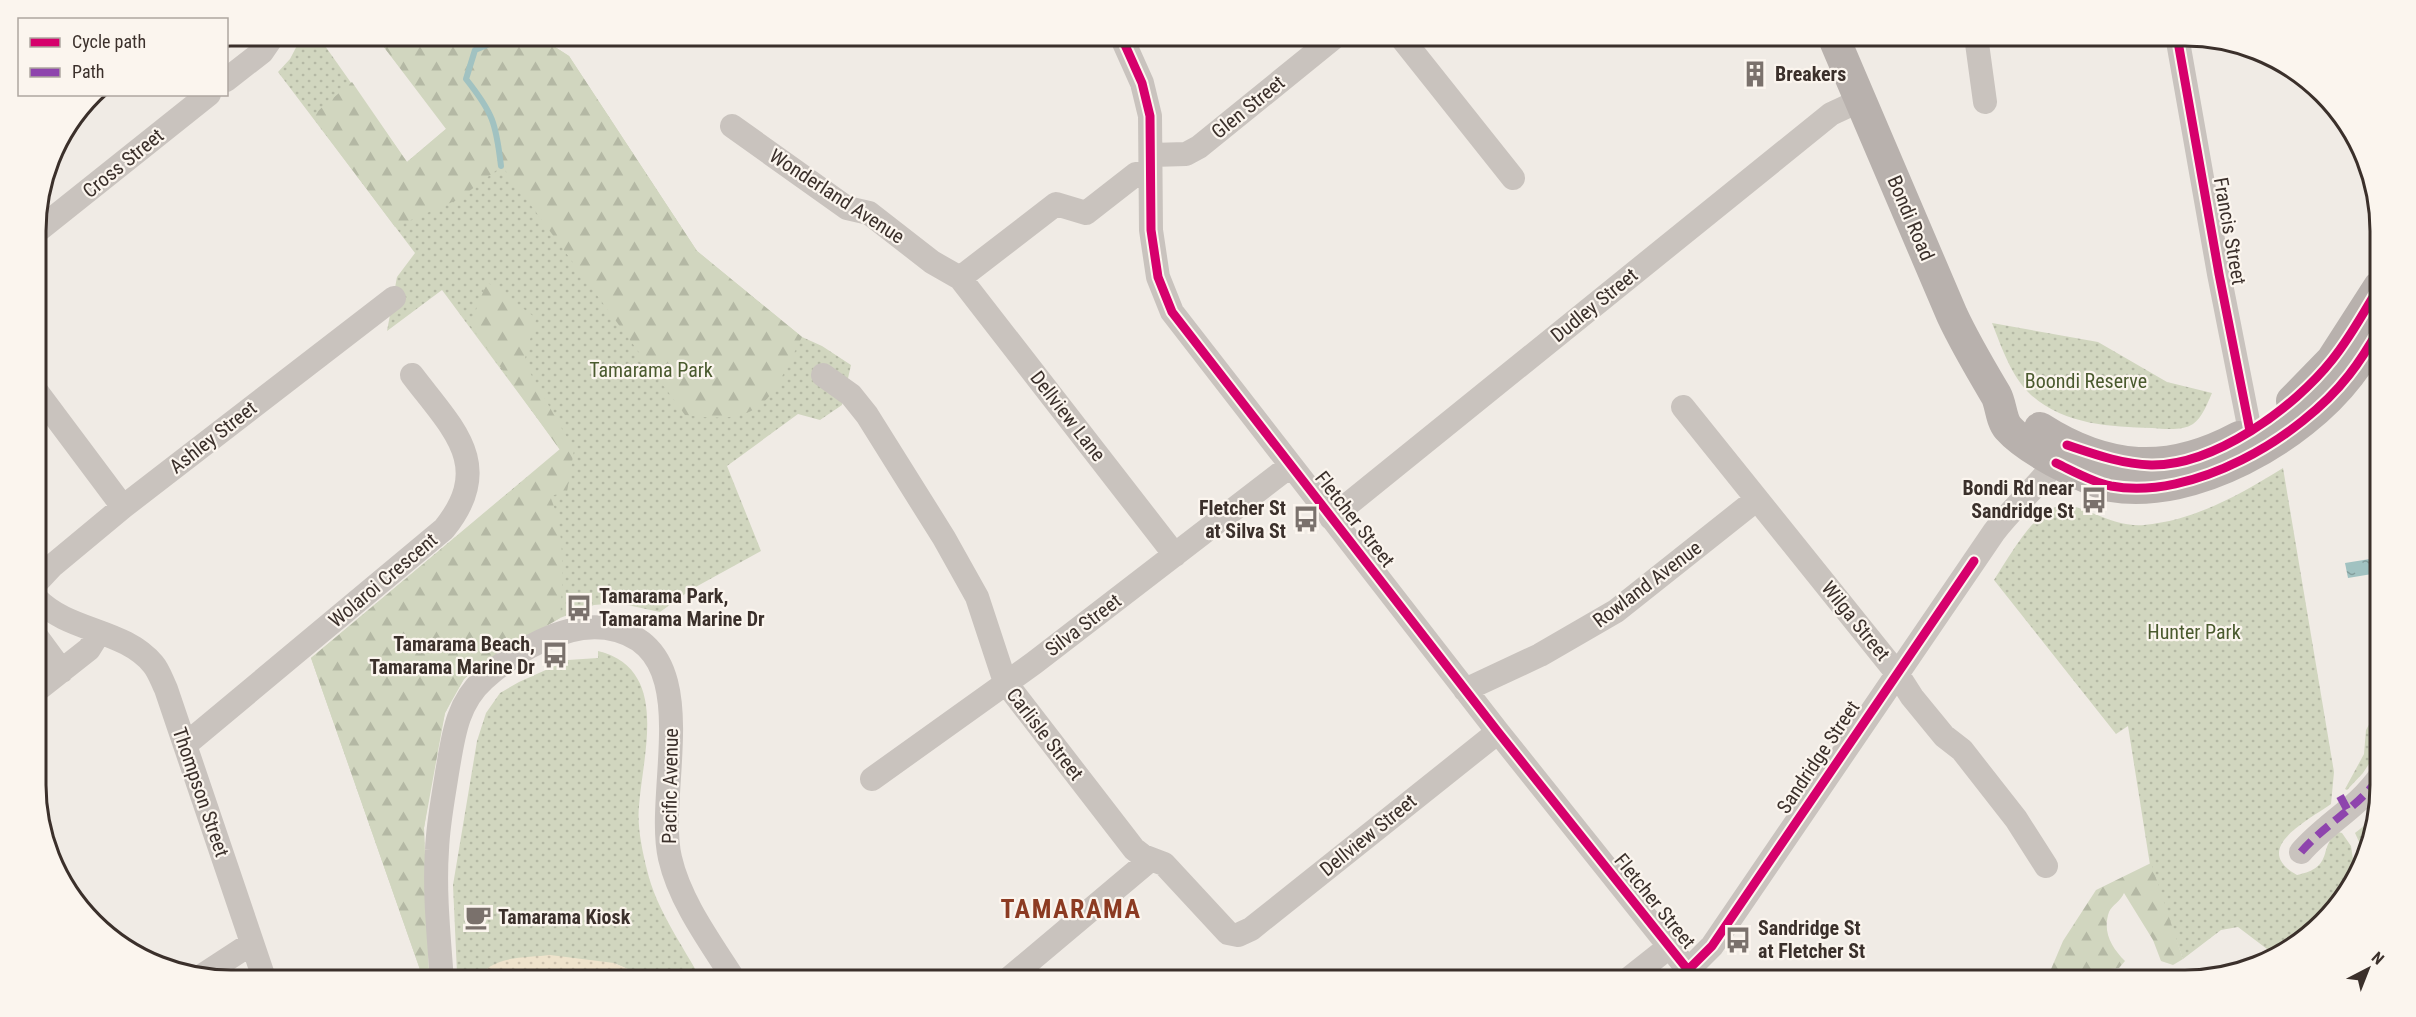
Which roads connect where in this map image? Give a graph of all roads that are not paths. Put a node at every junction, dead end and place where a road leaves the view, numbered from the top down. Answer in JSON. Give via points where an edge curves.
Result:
{"nodes":[{"id":1,"x":1323,"y":46,"type":"edge"},
{"id":2,"x":1408,"y":46,"type":"edge"},
{"id":3,"x":1837,"y":46,"type":"edge"},
{"id":4,"x":1978,"y":46,"type":"edge"},
{"id":5,"x":2179,"y":46,"type":"edge"},
{"id":6,"x":265,"y":47,"type":"edge"},
{"id":7,"x":1126,"y":47,"type":"edge"},
{"id":8,"x":228,"y":78,"type":"edge"},
{"id":9,"x":206,"y":96,"type":"edge"},
{"id":10,"x":1861,"y":100,"type":"junction"},
{"id":11,"x":1986,"y":102,"type":"dead end"},
{"id":12,"x":732,"y":126,"type":"dead end"},
{"id":13,"x":1151,"y":164,"type":"junction"},
{"id":14,"x":1513,"y":178,"type":"dead end"},
{"id":15,"x":47,"y":223,"type":"edge"},
{"id":16,"x":960,"y":278,"type":"junction"},
{"id":17,"x":394,"y":298,"type":"dead end"},
{"id":18,"x":2370,"y":301,"type":"edge"},
{"id":19,"x":2370,"y":343,"type":"edge"},
{"id":20,"x":412,"y":375,"type":"dead end"},
{"id":21,"x":823,"y":375,"type":"dead end"},
{"id":22,"x":47,"y":405,"type":"edge"},
{"id":23,"x":1683,"y":407,"type":"dead end"},
{"id":24,"x":2257,"y":439,"type":"junction"},
{"id":25,"x":2061,"y":454,"type":"junction"},
{"id":26,"x":1290,"y":466,"type":"junction"},
{"id":27,"x":1757,"y":499,"type":"junction"},
{"id":28,"x":123,"y":507,"type":"junction"},
{"id":29,"x":1331,"y":518,"type":"junction"},
{"id":30,"x":1175,"y":555,"type":"junction"},
{"id":31,"x":46,"y":572,"type":"edge"},
{"id":32,"x":46,"y":607,"type":"edge"},
{"id":33,"x":99,"y":633,"type":"junction"},
{"id":34,"x":46,"y":650,"type":"edge"},
{"id":35,"x":62,"y":671,"type":"junction"},
{"id":36,"x":1896,"y":672,"type":"junction"},
{"id":37,"x":1005,"y":682,"type":"junction"},
{"id":38,"x":46,"y":684,"type":"edge"},
{"id":39,"x":1465,"y":690,"type":"junction"},
{"id":40,"x":1498,"y":732,"type":"junction"},
{"id":41,"x":185,"y":745,"type":"junction"},
{"id":42,"x":872,"y":780,"type":"dead end"},
{"id":43,"x":2370,"y":791,"type":"edge"},
{"id":44,"x":2301,"y":852,"type":"dead end"},
{"id":45,"x":1151,"y":859,"type":"junction"},
{"id":46,"x":2046,"y":866,"type":"dead end"},
{"id":47,"x":1238,"y":935,"type":"joint"},
{"id":48,"x":252,"y":943,"type":"junction"},
{"id":49,"x":1669,"y":947,"type":"junction"},
{"id":50,"x":212,"y":969,"type":"edge"},
{"id":51,"x":261,"y":970,"type":"edge"},
{"id":52,"x":441,"y":970,"type":"edge"},
{"id":53,"x":728,"y":970,"type":"edge"},
{"id":54,"x":1019,"y":970,"type":"edge"},
{"id":55,"x":1640,"y":970,"type":"edge"},
{"id":56,"x":1688,"y":970,"type":"edge"},
{"id":57,"x":1695,"y":970,"type":"edge"}],
"edges":[{"from":1,"to":13,"type":"street","name":"Glen Street","via":[[1198,147]]},
{"from":2,"to":14,"type":"street"},
{"from":3,"to":10,"type":"main road","name":"Bondi Road"},
{"from":4,"to":11,"type":"street"},
{"from":5,"to":24,"type":"street","name":"Francis Street","via":[[2219,274]]},
{"from":6,"to":8,"type":"street"},
{"from":7,"to":13,"type":"street","name":"Fletcher Street","via":[[1142,83],[1150,116]]},
{"from":9,"to":15,"type":"street","name":"Cross Street"},
{"from":10,"to":25,"type":"main road","name":"Bondi Road","via":[[1969,351],[1996,396]]},
{"from":10,"to":29,"type":"street","name":"Dudley Street","via":[[1831,114]]},
{"from":12,"to":16,"type":"street","name":"Wonderland Avenue","via":[[847,208],[869,213],[932,262]]},
{"from":13,"to":16,"type":"street","via":[[1086,213],[1056,204]]},
{"from":13,"to":26,"type":"street","name":"Fletcher Street","via":[[1151,230],[1165,297],[1182,326]]},
{"from":16,"to":30,"type":"street","name":"Dellview Lane"},
{"from":17,"to":28,"type":"street","name":"Ashley Street"},
{"from":18,"to":24,"type":"main road","via":[[2332,360]]},
{"from":19,"to":24,"type":"main road","via":[[2348,376],[2299,423]]},
{"from":20,"to":41,"type":"street","name":"Wolaroi Crescent","via":[[462,441],[468,464],[467,487],[459,510],[444,529]]},
{"from":21,"to":37,"type":"street","name":"Carlisle Street","via":[[851,395],[867,414],[944,538],[977,597]]},
{"from":22,"to":28,"type":"street"},
{"from":23,"to":27,"type":"street","name":"Wilga Street"},
{"from":24,"to":25,"type":"main road","name":"Bondi Road","via":[[2230,466],[2194,481],[2149,488],[2109,486]]},
{"from":25,"to":36,"type":"street","name":"Sandridge Street","via":[[2036,487],[2010,511]]},
{"from":26,"to":29,"type":"street","name":"Fletcher Street"},
{"from":26,"to":30,"type":"street","name":"Silva Street"},
{"from":27,"to":36,"type":"street","name":"Wilga Street"},
{"from":27,"to":39,"type":"street","name":"Rowland Avenue","via":[[1616,611],[1539,655]]},
{"from":28,"to":31,"type":"street","name":"Ashley Street"},
{"from":29,"to":39,"type":"street","name":"Fletcher Street"},
{"from":30,"to":37,"type":"street","name":"Silva Street"},
{"from":32,"to":33,"type":"street","name":"Thompson Street","via":[[56,616]]},
{"from":33,"to":35,"type":"street","via":[[89,649]]},
{"from":33,"to":41,"type":"street","name":"Thompson Street","via":[[133,646],[155,666]]},
{"from":34,"to":35,"type":"street"},
{"from":35,"to":38,"type":"street"},
{"from":36,"to":46,"type":"street","name":"Wilga Street","via":[[1912,698],[1944,736],[1962,750],[2016,819]]},
{"from":36,"to":57,"type":"street","name":"Sandridge Street"},
{"from":37,"to":42,"type":"street","name":"Silva Street"},
{"from":37,"to":45,"type":"street","name":"Carlisle Street","via":[[1134,849]]},
{"from":39,"to":40,"type":"street","name":"Fletcher Street"},
{"from":40,"to":47,"type":"street","name":"Dellview Street","via":[[1251,929]]},
{"from":40,"to":49,"type":"street","name":"Fletcher Street"},
{"from":41,"to":48,"type":"street","name":"Thompson Street"},
{"from":43,"to":44,"type":"street","via":[[2344,804]]},
{"from":45,"to":47,"type":"street","name":"Carlisle Street","via":[[1164,864],[1219,926]]},
{"from":45,"to":54,"type":"street"},
{"from":48,"to":50,"type":"street"},
{"from":48,"to":51,"type":"street","name":"Thompson Street"},
{"from":49,"to":55,"type":"street"},
{"from":49,"to":56,"type":"street","name":"Fletcher Street"},
{"from":52,"to":53,"type":"street","name":"Pacific Avenue","via":[[436,853],[459,714],[477,685],[498,668],[548,639],[586,627],[631,636],[647,647],[664,670],[670,698],[669,857],[690,907]]}]}
